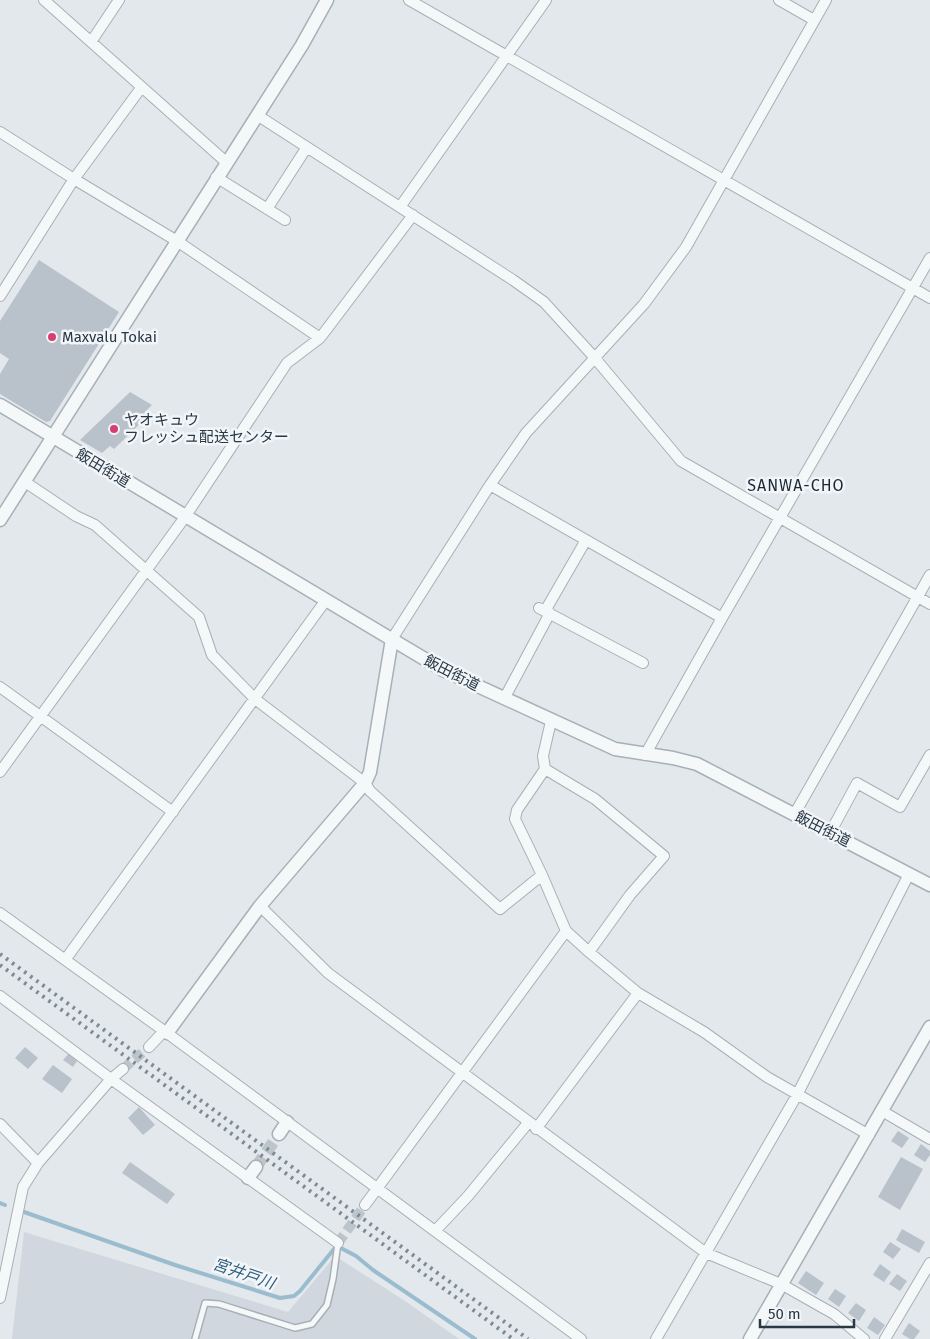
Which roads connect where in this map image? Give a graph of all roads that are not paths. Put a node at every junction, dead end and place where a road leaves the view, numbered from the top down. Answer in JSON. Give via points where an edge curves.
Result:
{"nodes":[{"id":1,"x":44,"y":0,"type":"edge"},
{"id":2,"x":119,"y":0,"type":"edge"},
{"id":3,"x":327,"y":0,"type":"edge"},
{"id":4,"x":410,"y":0,"type":"edge"},
{"id":5,"x":546,"y":0,"type":"edge"},
{"id":6,"x":779,"y":0,"type":"edge"},
{"id":7,"x":826,"y":0,"type":"edge"},
{"id":8,"x":814,"y":20,"type":"junction"},
{"id":9,"x":91,"y":42,"type":"junction"},
{"id":10,"x":507,"y":54,"type":"junction"},
{"id":11,"x":141,"y":88,"type":"junction"},
{"id":12,"x":257,"y":115,"type":"junction"},
{"id":13,"x":0,"y":132,"type":"edge"},
{"id":14,"x":307,"y":147,"type":"junction"},
{"id":15,"x":226,"y":162,"type":"junction"},
{"id":16,"x":216,"y":177,"type":"junction"},
{"id":17,"x":74,"y":179,"type":"junction"},
{"id":18,"x":724,"y":181,"type":"junction"},
{"id":19,"x":400,"y":207,"type":"junction"},
{"id":20,"x":267,"y":209,"type":"junction"},
{"id":21,"x":413,"y":215,"type":"junction"},
{"id":22,"x":285,"y":220,"type":"dead end"},
{"id":23,"x":177,"y":241,"type":"junction"},
{"id":24,"x":930,"y":258,"type":"edge"},
{"id":25,"x":912,"y":288,"type":"junction"},
{"id":26,"x":0,"y":296,"type":"edge"},
{"id":27,"x":930,"y":298,"type":"edge"},
{"id":28,"x":320,"y":338,"type":"junction"},
{"id":29,"x":594,"y":357,"type":"junction"},
{"id":30,"x":0,"y":405,"type":"edge"},
{"id":31,"x":52,"y":437,"type":"junction"},
{"id":32,"x":25,"y":482,"type":"junction"},
{"id":33,"x":490,"y":485,"type":"junction"},
{"id":34,"x":185,"y":517,"type":"junction"},
{"id":35,"x":780,"y":517,"type":"junction"},
{"id":36,"x":0,"y":520,"type":"edge"},
{"id":37,"x":586,"y":540,"type":"junction"},
{"id":38,"x":145,"y":571,"type":"junction"},
{"id":39,"x":930,"y":575,"type":"edge"},
{"id":40,"x":917,"y":597,"type":"junction"},
{"id":41,"x":326,"y":600,"type":"junction"},
{"id":42,"x":930,"y":604,"type":"edge"},
{"id":43,"x":545,"y":611,"type":"junction"},
{"id":44,"x":722,"y":618,"type":"junction"},
{"id":45,"x":392,"y":639,"type":"junction"},
{"id":46,"x":642,"y":663,"type":"dead end"},
{"id":47,"x":0,"y":687,"type":"edge"},
{"id":48,"x":504,"y":698,"type":"junction"},
{"id":49,"x":255,"y":699,"type":"junction"},
{"id":50,"x":40,"y":716,"type":"junction"},
{"id":51,"x":551,"y":720,"type":"junction"},
{"id":52,"x":645,"y":755,"type":"junction"},
{"id":53,"x":930,"y":755,"type":"edge"},
{"id":54,"x":545,"y":769,"type":"junction"},
{"id":55,"x":0,"y":772,"type":"edge"},
{"id":56,"x":365,"y":783,"type":"junction"},
{"id":57,"x":173,"y":812,"type":"junction"},
{"id":58,"x":794,"y":814,"type":"junction"},
{"id":59,"x":830,"y":833,"type":"junction"},
{"id":60,"x":909,"y":874,"type":"junction"},
{"id":61,"x":542,"y":875,"type":"junction"},
{"id":62,"x":930,"y":885,"type":"edge"},
{"id":63,"x":260,"y":906,"type":"junction"},
{"id":64,"x":0,"y":914,"type":"edge"},
{"id":65,"x":566,"y":931,"type":"junction"},
{"id":66,"x":589,"y":952,"type":"junction"},
{"id":67,"x":65,"y":960,"type":"junction"},
{"id":68,"x":638,"y":993,"type":"junction"},
{"id":69,"x":0,"y":996,"type":"edge"},
{"id":70,"x":930,"y":1027,"type":"edge"},
{"id":71,"x":165,"y":1032,"type":"junction"},
{"id":72,"x":149,"y":1047,"type":"tunnel mouth"},
{"id":73,"x":123,"y":1069,"type":"tunnel mouth"},
{"id":74,"x":462,"y":1072,"type":"junction"},
{"id":75,"x":111,"y":1079,"type":"junction"},
{"id":76,"x":797,"y":1095,"type":"junction"},
{"id":77,"x":882,"y":1111,"type":"junction"},
{"id":78,"x":288,"y":1122,"type":"junction"},
{"id":79,"x":0,"y":1124,"type":"edge"},
{"id":80,"x":532,"y":1126,"type":"junction"},
{"id":81,"x":279,"y":1134,"type":"tunnel mouth"},
{"id":82,"x":869,"y":1135,"type":"junction"},
{"id":83,"x":930,"y":1139,"type":"edge"},
{"id":84,"x":38,"y":1163,"type":"junction"},
{"id":85,"x":256,"y":1167,"type":"tunnel mouth"},
{"id":86,"x":248,"y":1178,"type":"junction"},
{"id":87,"x":378,"y":1188,"type":"junction"},
{"id":88,"x":365,"y":1205,"type":"tunnel mouth"},
{"id":89,"x":435,"y":1230,"type":"junction"},
{"id":90,"x":338,"y":1243,"type":"joint"},
{"id":91,"x":706,"y":1253,"type":"junction"},
{"id":92,"x":930,"y":1263,"type":"edge"},
{"id":93,"x":781,"y":1284,"type":"junction"},
{"id":94,"x":0,"y":1298,"type":"edge"},
{"id":95,"x":195,"y":1339,"type":"edge"},
{"id":96,"x":581,"y":1339,"type":"edge"},
{"id":97,"x":656,"y":1339,"type":"edge"},
{"id":98,"x":750,"y":1339,"type":"edge"},
{"id":99,"x":864,"y":1339,"type":"edge"},
{"id":100,"x":885,"y":1339,"type":"edge"}],
"edges":[{"from":1,"to":9,"type":"street"},
{"from":2,"to":9,"type":"street"},
{"from":3,"to":12,"type":"street"},
{"from":4,"to":10,"type":"street"},
{"from":5,"to":10,"type":"street"},
{"from":6,"to":8,"type":"street"},
{"from":7,"to":8,"type":"street"},
{"from":8,"to":18,"type":"street"},
{"from":9,"to":11,"type":"street"},
{"from":10,"to":18,"type":"street"},
{"from":10,"to":19,"type":"street"},
{"from":11,"to":15,"type":"street"},
{"from":11,"to":17,"type":"street"},
{"from":12,"to":14,"type":"street"},
{"from":12,"to":15,"type":"street"},
{"from":13,"to":17,"type":"street"},
{"from":14,"to":19,"type":"street"},
{"from":14,"to":20,"type":"street"},
{"from":15,"to":16,"type":"street"},
{"from":16,"to":20,"type":"street"},
{"from":16,"to":23,"type":"street"},
{"from":17,"to":23,"type":"street"},
{"from":17,"to":26,"type":"street"},
{"from":18,"to":25,"type":"street"},
{"from":18,"to":29,"type":"street","via":[[662,281]]},
{"from":19,"to":21,"type":"street"},
{"from":20,"to":22,"type":"street"},
{"from":21,"to":28,"type":"street"},
{"from":21,"to":29,"type":"street","via":[[544,302]]},
{"from":23,"to":28,"type":"street"},
{"from":23,"to":31,"type":"street"},
{"from":24,"to":25,"type":"street"},
{"from":25,"to":27,"type":"street"},
{"from":25,"to":35,"type":"street"},
{"from":28,"to":34,"type":"street","via":[[288,363]]},
{"from":29,"to":33,"type":"street","via":[[526,433]]},
{"from":29,"to":35,"type":"street","via":[[681,461]]},
{"from":30,"to":31,"type":"street","name":"飯田街道"},
{"from":31,"to":32,"type":"street"},
{"from":31,"to":34,"type":"street","name":"飯田街道"},
{"from":32,"to":36,"type":"street"},
{"from":32,"to":38,"type":"street","via":[[95,525]]},
{"from":33,"to":37,"type":"street"},
{"from":33,"to":45,"type":"street"},
{"from":34,"to":38,"type":"street"},
{"from":34,"to":41,"type":"street","name":"飯田街道"},
{"from":35,"to":40,"type":"street"},
{"from":35,"to":44,"type":"street"},
{"from":37,"to":43,"type":"street"},
{"from":37,"to":44,"type":"street"},
{"from":38,"to":49,"type":"street","via":[[199,617],[212,654]]},
{"from":38,"to":50,"type":"street"},
{"from":39,"to":40,"type":"street"},
{"from":40,"to":42,"type":"street"},
{"from":40,"to":58,"type":"street"},
{"from":41,"to":45,"type":"street","name":"飯田街道"},
{"from":41,"to":49,"type":"street"},
{"from":43,"to":46,"type":"street"},
{"from":43,"to":48,"type":"street"},
{"from":44,"to":52,"type":"street"},
{"from":45,"to":48,"type":"street","name":"飯田街道","via":[[443,670]]},
{"from":45,"to":56,"type":"street","via":[[370,772]]},
{"from":47,"to":50,"type":"street"},
{"from":48,"to":51,"type":"street","name":"飯田街道"},
{"from":49,"to":56,"type":"street"},
{"from":49,"to":57,"type":"street"},
{"from":50,"to":55,"type":"street"},
{"from":50,"to":57,"type":"street"},
{"from":51,"to":52,"type":"street","name":"飯田街道","via":[[615,749]]},
{"from":51,"to":54,"type":"street","via":[[542,756]]},
{"from":52,"to":58,"type":"street","name":"飯田街道","via":[[697,764]]},
{"from":53,"to":59,"type":"street","via":[[900,807],[857,783]]},
{"from":54,"to":61,"type":"street","via":[[517,810],[515,819]]},
{"from":54,"to":66,"type":"street","via":[[595,799],[664,856],[630,895]]},
{"from":56,"to":61,"type":"street","via":[[377,798],[500,909]]},
{"from":56,"to":63,"type":"street"},
{"from":57,"to":67,"type":"street"},
{"from":58,"to":59,"type":"street","name":"飯田街道"},
{"from":59,"to":60,"type":"street","name":"飯田街道"},
{"from":60,"to":62,"type":"street","name":"飯田街道"},
{"from":60,"to":76,"type":"street"},
{"from":61,"to":65,"type":"street"},
{"from":63,"to":71,"type":"street"},
{"from":63,"to":74,"type":"street","via":[[328,973]]},
{"from":64,"to":67,"type":"street"},
{"from":65,"to":66,"type":"street"},
{"from":65,"to":74,"type":"street"},
{"from":66,"to":68,"type":"street"},
{"from":67,"to":71,"type":"street"},
{"from":68,"to":76,"type":"street","via":[[704,1032]]},
{"from":68,"to":80,"type":"street"},
{"from":69,"to":75,"type":"street"},
{"from":70,"to":77,"type":"street"},
{"from":71,"to":72,"type":"street"},
{"from":71,"to":78,"type":"street"},
{"from":73,"to":75,"type":"street"},
{"from":74,"to":80,"type":"street"},
{"from":74,"to":87,"type":"street"},
{"from":75,"to":84,"type":"street"},
{"from":75,"to":86,"type":"street"},
{"from":76,"to":82,"type":"street"},
{"from":76,"to":91,"type":"street"},
{"from":77,"to":82,"type":"street"},
{"from":77,"to":83,"type":"street"},
{"from":78,"to":81,"type":"street"},
{"from":78,"to":87,"type":"street"},
{"from":79,"to":84,"type":"street"},
{"from":80,"to":89,"type":"street"},
{"from":80,"to":91,"type":"street"},
{"from":82,"to":93,"type":"street"},
{"from":84,"to":94,"type":"street","via":[[23,1187]]},
{"from":85,"to":86,"type":"street"},
{"from":86,"to":90,"type":"street"},
{"from":87,"to":88,"type":"street"},
{"from":87,"to":89,"type":"street"},
{"from":89,"to":96,"type":"street"},
{"from":90,"to":95,"type":"lane","via":[[328,1305],[312,1324],[295,1328],[219,1304],[206,1303]]},
{"from":91,"to":93,"type":"street"},
{"from":91,"to":97,"type":"street"},
{"from":92,"to":100,"type":"street"},
{"from":93,"to":98,"type":"street"},
{"from":93,"to":99,"type":"street","via":[[834,1314]]}]}
